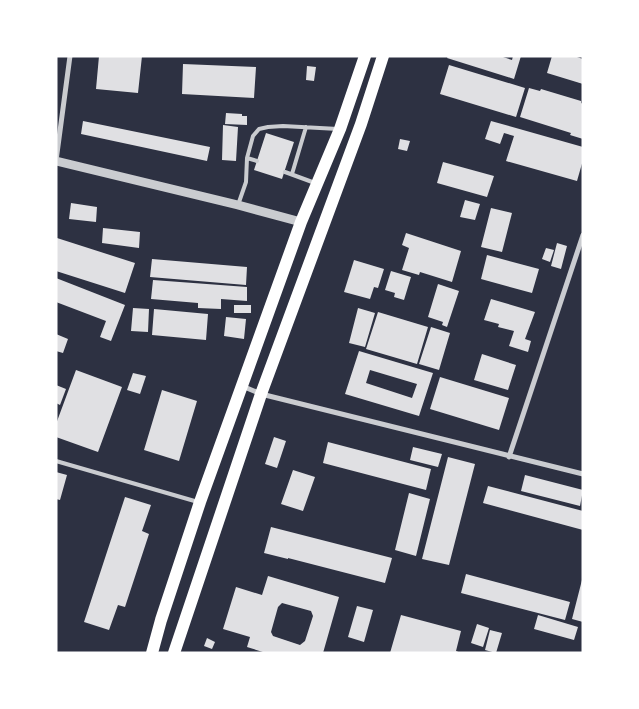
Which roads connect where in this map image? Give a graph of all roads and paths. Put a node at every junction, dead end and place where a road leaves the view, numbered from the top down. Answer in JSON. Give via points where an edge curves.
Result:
{"nodes":[{"id":1,"x":70,"y":56,"type":"edge"},
{"id":2,"x":365,"y":56,"type":"edge"},
{"id":3,"x":383,"y":56,"type":"edge"},
{"id":4,"x":306,"y":127,"type":"junction"},
{"id":5,"x":340,"y":129,"type":"junction"},
{"id":6,"x":247,"y":158,"type":"junction"},
{"id":7,"x":56,"y":161,"type":"edge"},
{"id":8,"x":257,"y":161,"type":"dead end"},
{"id":9,"x":285,"y":172,"type":"dead end"},
{"id":10,"x":292,"y":174,"type":"junction"},
{"id":11,"x":317,"y":184,"type":"junction"},
{"id":12,"x":238,"y":205,"type":"junction"},
{"id":13,"x":301,"y":222,"type":"junction"},
{"id":14,"x":582,"y":237,"type":"edge"},
{"id":15,"x":242,"y":386,"type":"junction"},
{"id":16,"x":261,"y":394,"type":"junction"},
{"id":17,"x":509,"y":457,"type":"junction"},
{"id":18,"x":56,"y":461,"type":"edge"},
{"id":19,"x":583,"y":474,"type":"edge"},
{"id":20,"x":200,"y":502,"type":"junction"},
{"id":21,"x":152,"y":653,"type":"edge"},
{"id":22,"x":174,"y":653,"type":"edge"}],
"edges":[{"from":1,"to":7,"type":"street"},
{"from":2,"to":5,"type":"main road"},
{"from":3,"to":16,"type":"main road"},
{"from":4,"to":5,"type":"lane"},
{"from":4,"to":6,"type":"lane","via":[[268,126],[259,130],[253,136]]},
{"from":4,"to":10,"type":"lane"},
{"from":5,"to":11,"type":"main road"},
{"from":6,"to":8,"type":"lane"},
{"from":6,"to":12,"type":"lane","via":[[246,182]]},
{"from":7,"to":12,"type":"street"},
{"from":9,"to":10,"type":"lane"},
{"from":10,"to":11,"type":"lane"},
{"from":11,"to":13,"type":"main road"},
{"from":12,"to":13,"type":"street"},
{"from":13,"to":15,"type":"main road"},
{"from":14,"to":17,"type":"street"},
{"from":15,"to":16,"type":"street"},
{"from":15,"to":20,"type":"main road"},
{"from":16,"to":17,"type":"street"},
{"from":16,"to":22,"type":"main road"},
{"from":17,"to":19,"type":"street"},
{"from":18,"to":20,"type":"lane"},
{"from":20,"to":21,"type":"main road"}]}
